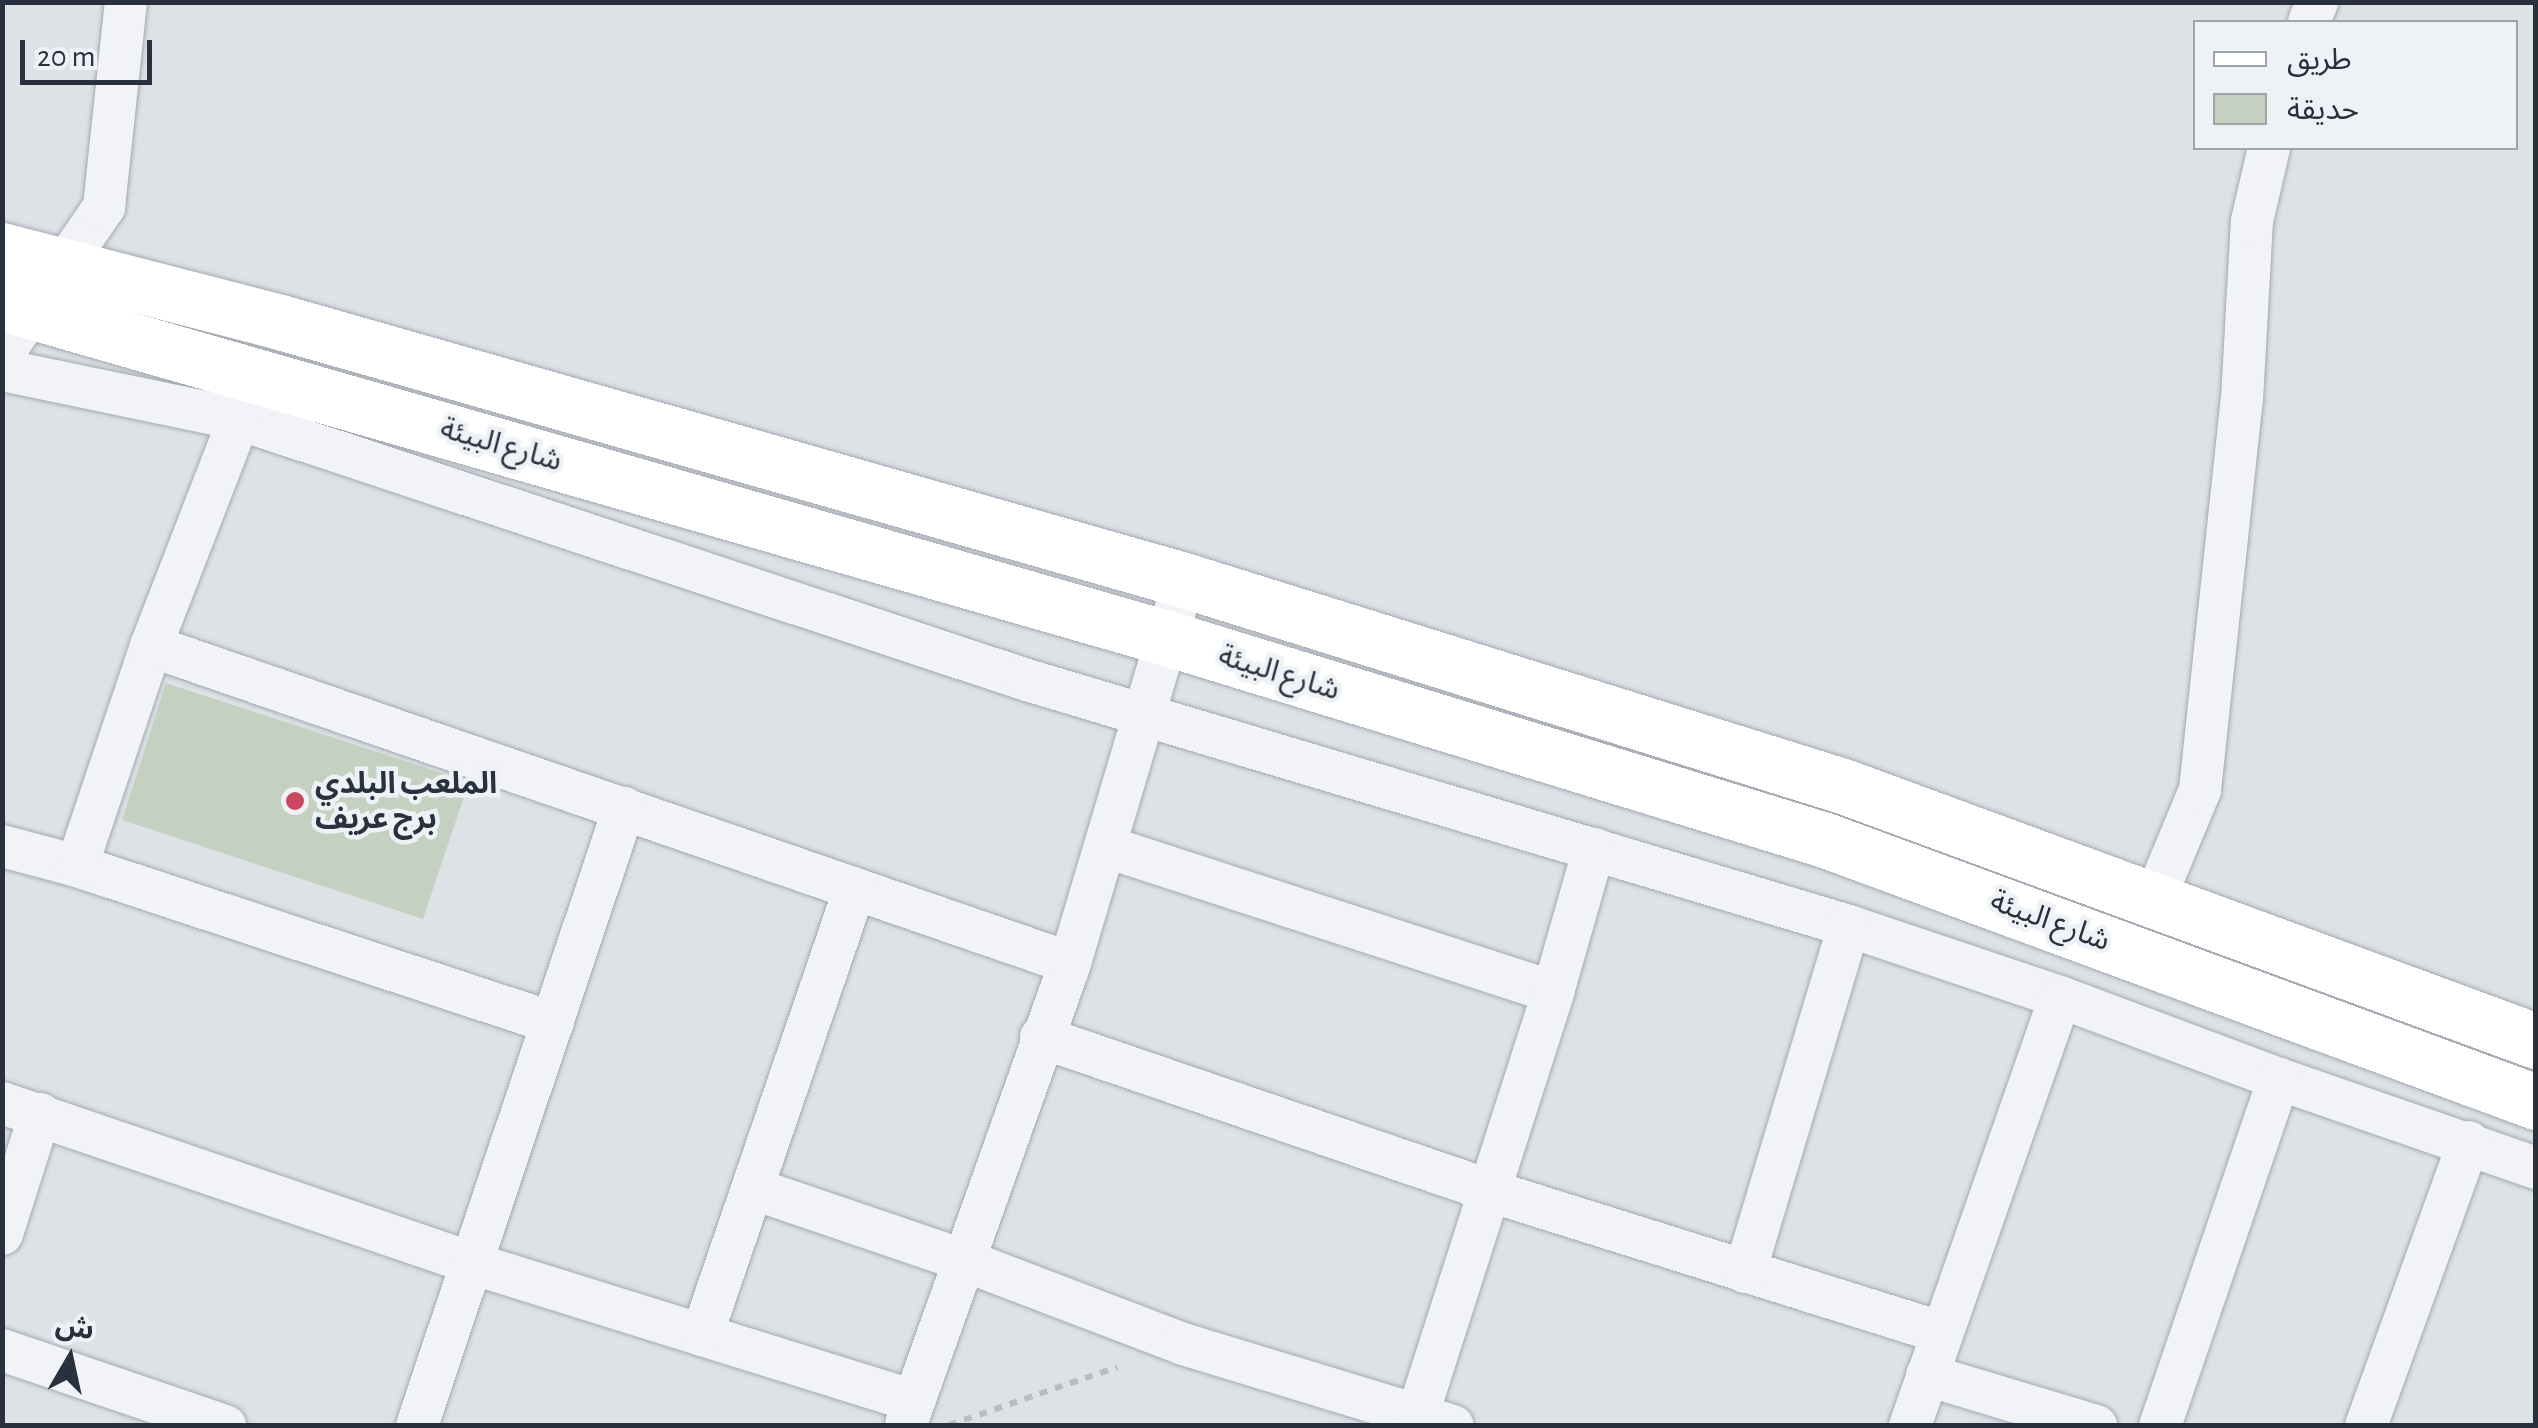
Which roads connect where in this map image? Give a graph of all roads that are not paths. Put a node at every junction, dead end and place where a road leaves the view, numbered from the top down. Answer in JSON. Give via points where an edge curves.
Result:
{"nodes":[{"id":1,"x":126,"y":2,"type":"edge"},
{"id":2,"x":2269,"y":150,"type":"edge"},
{"id":3,"x":2,"y":250,"type":"edge"},
{"id":4,"x":63,"y":267,"type":"junction"},
{"id":5,"x":12,"y":323,"type":"edge"},
{"id":6,"x":2,"y":370,"type":"edge"},
{"id":7,"x":238,"y":418,"type":"junction"},
{"id":8,"x":1184,"y":580,"type":"junction"},
{"id":9,"x":1170,"y":639,"type":"junction"},
{"id":10,"x":151,"y":646,"type":"junction"},
{"id":11,"x":1147,"y":714,"type":"junction"},
{"id":12,"x":624,"y":808,"type":"junction"},
{"id":13,"x":2,"y":846,"type":"edge"},
{"id":14,"x":1107,"y":847,"type":"junction"},
{"id":15,"x":1594,"y":849,"type":"junction"},
{"id":16,"x":77,"y":866,"type":"junction"},
{"id":17,"x":855,"y":888,"type":"junction"},
{"id":18,"x":2155,"y":898,"type":"junction"},
{"id":19,"x":1848,"y":926,"type":"junction"},
{"id":20,"x":1070,"y":963,"type":"junction"},
{"id":21,"x":1553,"y":992,"type":"junction"},
{"id":22,"x":2060,"y":996,"type":"junction"},
{"id":23,"x":553,"y":1023,"type":"junction"},
{"id":24,"x":1041,"y":1037,"type":"junction"},
{"id":25,"x":2536,"y":1041,"type":"edge"},
{"id":26,"x":2279,"y":1079,"type":"junction"},
{"id":27,"x":2536,"y":1102,"type":"edge"},
{"id":28,"x":21,"y":1108,"type":"edge"},
{"id":29,"x":2469,"y":1142,"type":"junction"},
{"id":30,"x":2536,"y":1168,"type":"edge"},
{"id":31,"x":754,"y":1188,"type":"junction"},
{"id":32,"x":1490,"y":1191,"type":"junction"},
{"id":33,"x":2,"y":1234,"type":"edge"},
{"id":34,"x":966,"y":1261,"type":"junction"},
{"id":35,"x":471,"y":1264,"type":"junction"},
{"id":36,"x":1745,"y":1272,"type":"junction"},
{"id":37,"x":1941,"y":1332,"type":"junction"},
{"id":38,"x":702,"y":1335,"type":"junction"},
{"id":39,"x":2,"y":1350,"type":"edge"},
{"id":40,"x":1926,"y":1375,"type":"junction"},
{"id":41,"x":909,"y":1413,"type":"edge"},
{"id":42,"x":175,"y":1418,"type":"edge"},
{"id":43,"x":1428,"y":1422,"type":"edge"},
{"id":44,"x":225,"y":1426,"type":"edge"},
{"id":45,"x":417,"y":1426,"type":"edge"},
{"id":46,"x":1910,"y":1426,"type":"edge"},
{"id":47,"x":2096,"y":1426,"type":"edge"},
{"id":48,"x":2160,"y":1426,"type":"edge"},
{"id":49,"x":2366,"y":1426,"type":"edge"}],
"edges":[{"from":1,"to":4,"type":"street","via":[[104,207]]},
{"from":2,"to":18,"type":"street","via":[[2252,221],[2242,399],[2200,790]]},
{"from":3,"to":4,"type":"main road","name":"شارع البيئة"},
{"from":4,"to":5,"type":"street"},
{"from":4,"to":8,"type":"main road","name":"شارع البيئة"},
{"from":5,"to":9,"type":"main road","name":"شارع البيئة"},
{"from":6,"to":7,"type":"street"},
{"from":7,"to":10,"type":"street"},
{"from":7,"to":11,"type":"street"},
{"from":8,"to":9,"type":"street"},
{"from":8,"to":18,"type":"main road","name":"شارع البيئة","via":[[1843,786]]},
{"from":9,"to":11,"type":"street"},
{"from":9,"to":27,"type":"main road","name":"شارع البيئة","via":[[1826,840]]},
{"from":10,"to":12,"type":"street"},
{"from":10,"to":16,"type":"street"},
{"from":11,"to":14,"type":"street"},
{"from":11,"to":15,"type":"street"},
{"from":12,"to":17,"type":"street"},
{"from":12,"to":23,"type":"street"},
{"from":13,"to":16,"type":"street"},
{"from":14,"to":20,"type":"street"},
{"from":14,"to":21,"type":"street"},
{"from":15,"to":19,"type":"street"},
{"from":15,"to":21,"type":"street"},
{"from":16,"to":23,"type":"street"},
{"from":17,"to":20,"type":"street"},
{"from":17,"to":31,"type":"street"},
{"from":18,"to":25,"type":"main road","name":"شارع البيئة"},
{"from":19,"to":22,"type":"street"},
{"from":19,"to":36,"type":"street"},
{"from":20,"to":24,"type":"street"},
{"from":21,"to":32,"type":"street"},
{"from":22,"to":26,"type":"street"},
{"from":22,"to":37,"type":"street"},
{"from":23,"to":35,"type":"street"},
{"from":24,"to":32,"type":"street"},
{"from":24,"to":34,"type":"street"},
{"from":26,"to":29,"type":"street"},
{"from":26,"to":48,"type":"street"},
{"from":28,"to":33,"type":"street"},
{"from":28,"to":35,"type":"street"},
{"from":29,"to":30,"type":"street"},
{"from":29,"to":49,"type":"street"},
{"from":31,"to":34,"type":"street"},
{"from":31,"to":38,"type":"street"},
{"from":32,"to":36,"type":"street"},
{"from":32,"to":43,"type":"street"},
{"from":34,"to":41,"type":"street"},
{"from":34,"to":43,"type":"street","via":[[1183,1344]]},
{"from":35,"to":38,"type":"street"},
{"from":35,"to":45,"type":"street"},
{"from":36,"to":37,"type":"street"},
{"from":37,"to":40,"type":"street"},
{"from":38,"to":41,"type":"street"},
{"from":39,"to":42,"type":"street"},
{"from":40,"to":46,"type":"street"},
{"from":40,"to":47,"type":"street"},
{"from":42,"to":44,"type":"street"}]}
